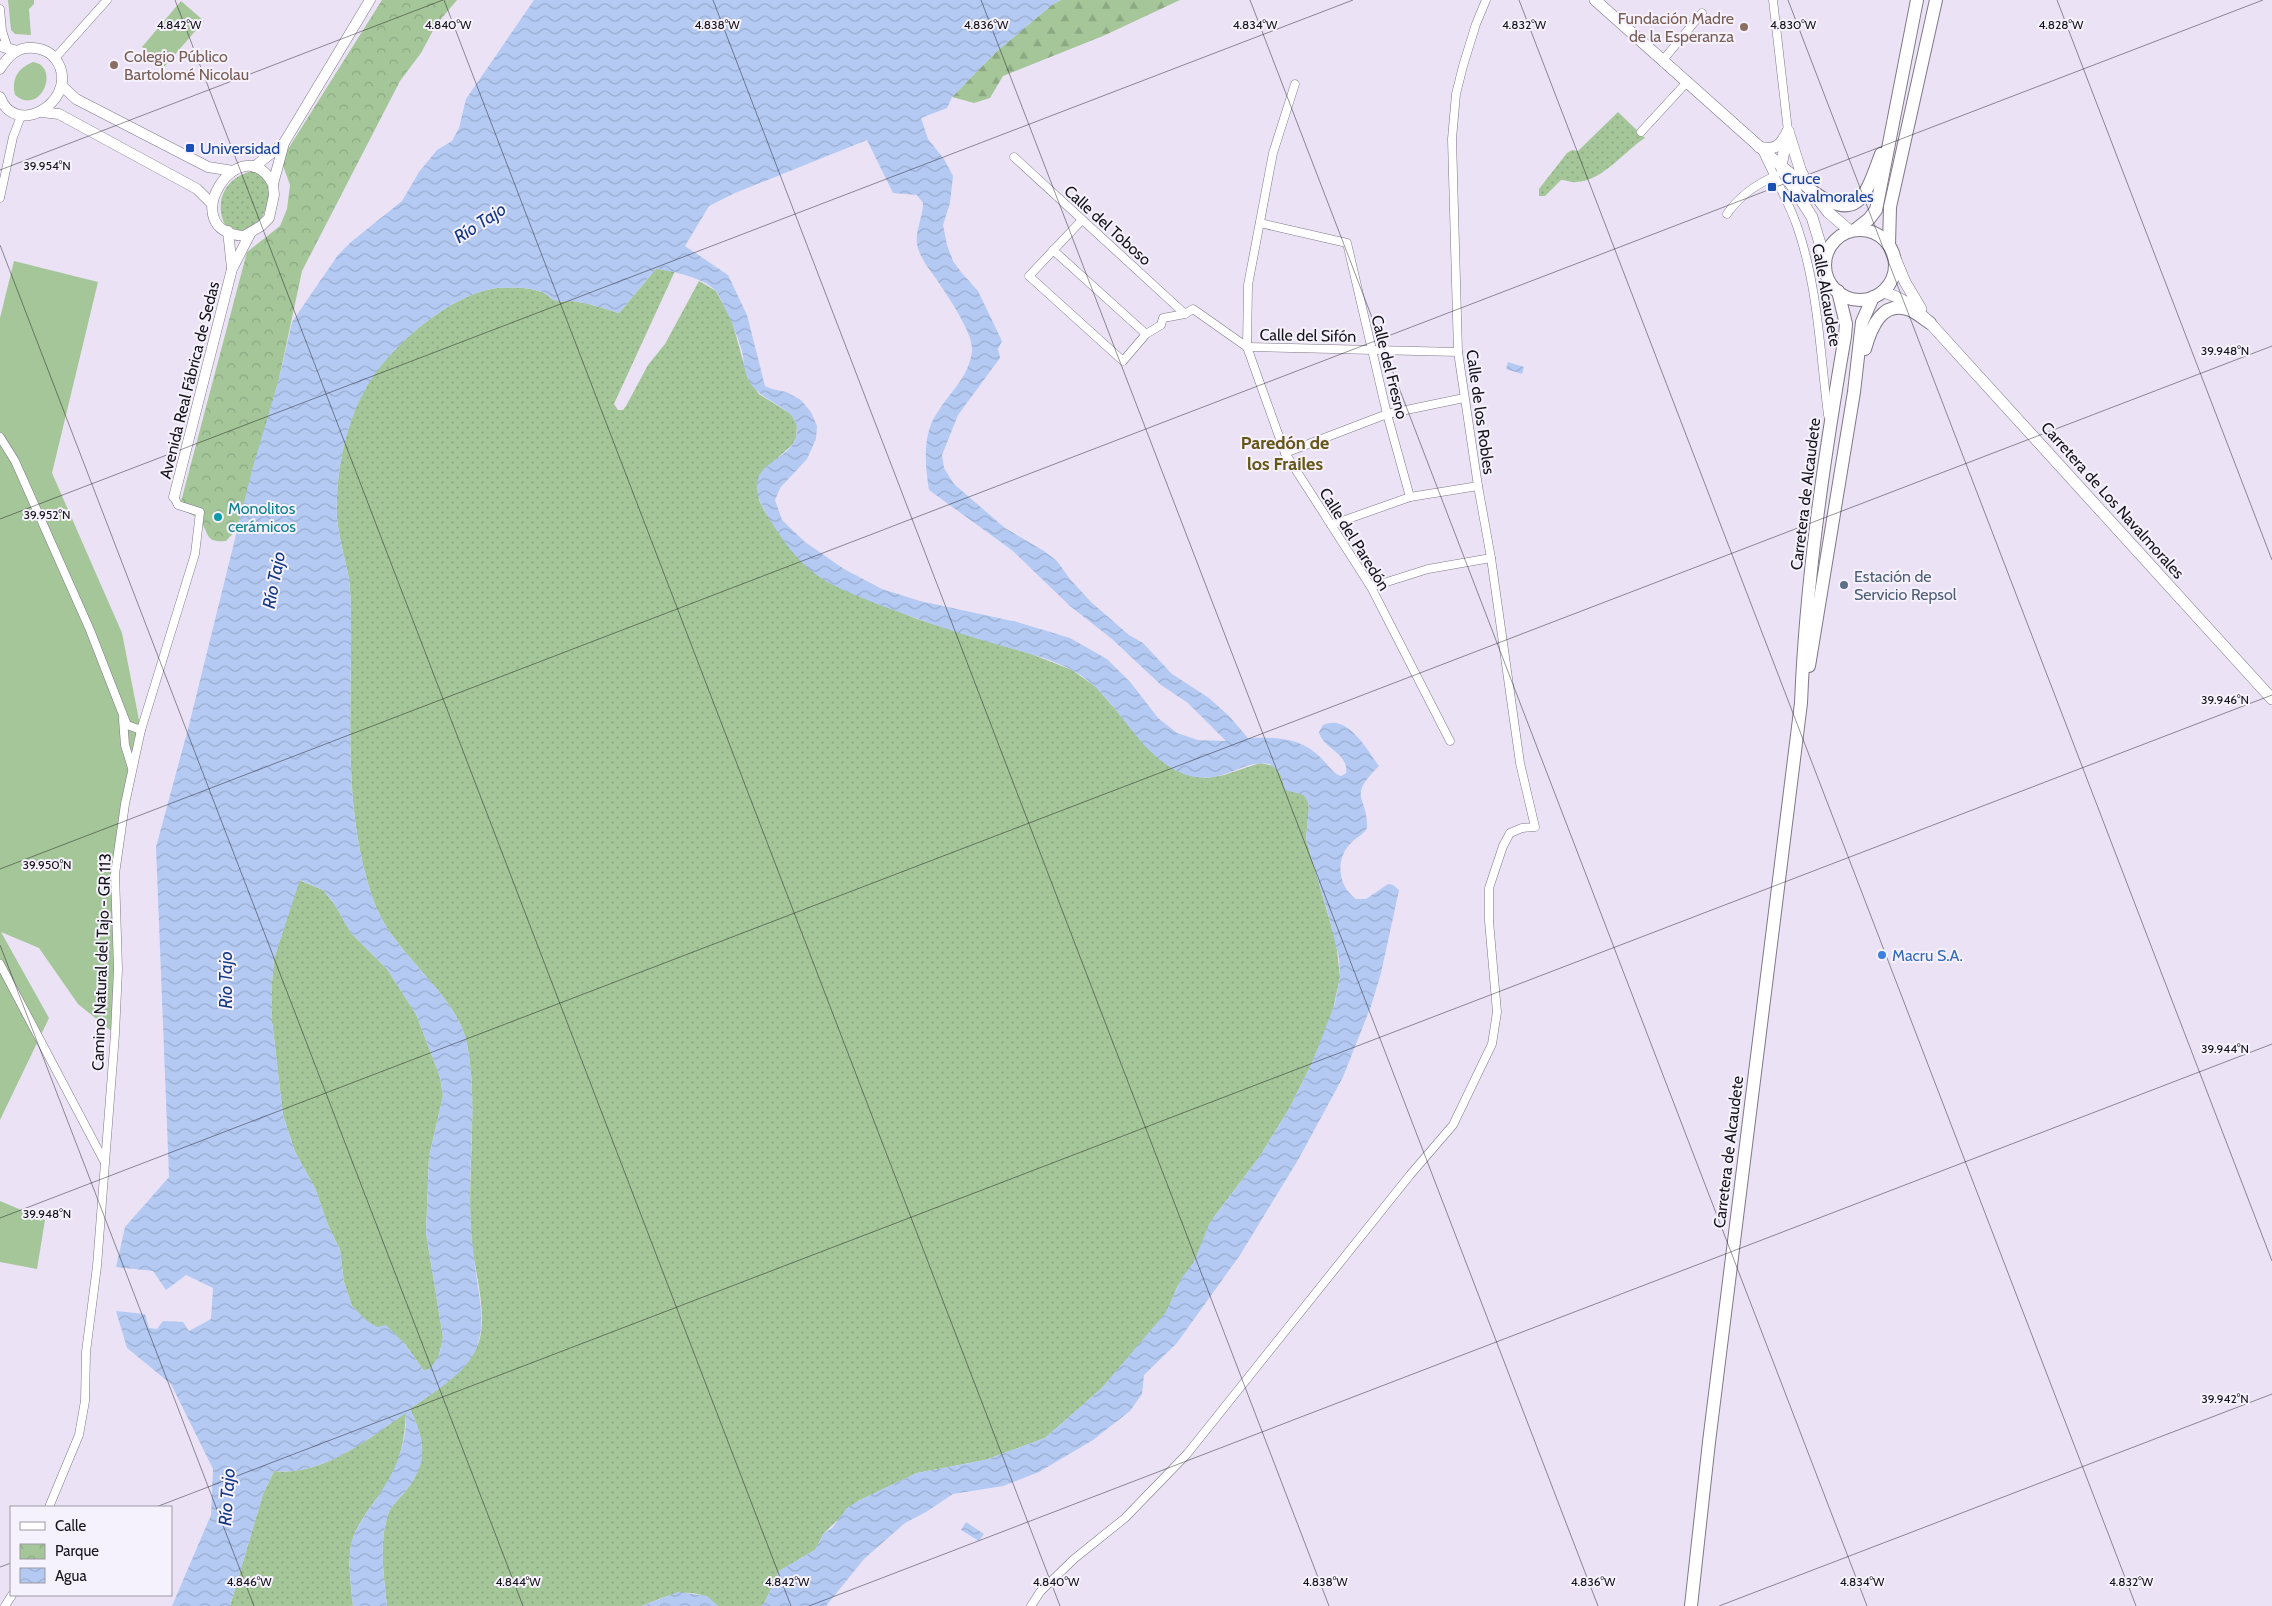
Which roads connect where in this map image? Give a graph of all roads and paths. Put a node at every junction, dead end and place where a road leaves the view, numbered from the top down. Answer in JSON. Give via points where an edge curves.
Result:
{"nodes":[{"id":1,"x":107,"y":0,"type":"edge"},
{"id":2,"x":370,"y":0,"type":"edge"},
{"id":3,"x":1486,"y":0,"type":"edge"},
{"id":4,"x":1595,"y":0,"type":"edge"},
{"id":5,"x":1773,"y":0,"type":"edge"},
{"id":6,"x":1916,"y":0,"type":"edge"},
{"id":7,"x":1936,"y":0,"type":"edge"},
{"id":8,"x":0,"y":8,"type":"edge"},
{"id":9,"x":1702,"y":13,"type":"dead end"},
{"id":10,"x":8,"y":49,"type":"edge"},
{"id":11,"x":56,"y":57,"type":"junction"},
{"id":12,"x":1663,"y":60,"type":"junction"},
{"id":13,"x":0,"y":69,"type":"edge"},
{"id":14,"x":1687,"y":82,"type":"junction"},
{"id":15,"x":1295,"y":84,"type":"dead end"},
{"id":16,"x":62,"y":86,"type":"junction"},
{"id":17,"x":1,"y":102,"type":"edge"},
{"id":18,"x":42,"y":112,"type":"junction"},
{"id":19,"x":21,"y":116,"type":"junction"},
{"id":20,"x":1895,"y":116,"type":"junction"},
{"id":21,"x":1788,"y":131,"type":"junction"},
{"id":22,"x":1641,"y":132,"type":"dead end"},
{"id":23,"x":284,"y":143,"type":"junction"},
{"id":24,"x":1761,"y":148,"type":"junction"},
{"id":25,"x":1014,"y":157,"type":"dead end"},
{"id":26,"x":254,"y":167,"type":"junction"},
{"id":27,"x":233,"y":171,"type":"junction"},
{"id":28,"x":1778,"y":171,"type":"junction"},
{"id":29,"x":273,"y":184,"type":"junction"},
{"id":30,"x":1812,"y":192,"type":"junction"},
{"id":31,"x":0,"y":198,"type":"edge"},
{"id":32,"x":212,"y":204,"type":"junction"},
{"id":33,"x":1726,"y":214,"type":"dead end"},
{"id":34,"x":1082,"y":220,"type":"junction"},
{"id":35,"x":1260,"y":223,"type":"junction"},
{"id":36,"x":1853,"y":231,"type":"junction"},
{"id":37,"x":228,"y":232,"type":"junction"},
{"id":38,"x":250,"y":234,"type":"junction"},
{"id":39,"x":1889,"y":244,"type":"junction"},
{"id":40,"x":1053,"y":250,"type":"junction"},
{"id":41,"x":1895,"y":258,"type":"junction"},
{"id":42,"x":1826,"y":260,"type":"junction"},
{"id":43,"x":232,"y":270,"type":"junction"},
{"id":44,"x":1838,"y":292,"type":"junction"},
{"id":45,"x":1877,"y":295,"type":"junction"},
{"id":46,"x":1184,"y":314,"type":"junction"},
{"id":47,"x":1930,"y":323,"type":"junction"},
{"id":48,"x":1146,"y":334,"type":"junction"},
{"id":49,"x":1247,"y":347,"type":"junction"},
{"id":50,"x":1372,"y":350,"type":"junction"},
{"id":51,"x":1458,"y":352,"type":"junction"},
{"id":52,"x":1854,"y":392,"type":"junction"},
{"id":53,"x":1464,"y":398,"type":"junction"},
{"id":54,"x":1387,"y":414,"type":"junction"},
{"id":55,"x":1830,"y":425,"type":"junction"},
{"id":56,"x":0,"y":438,"type":"edge"},
{"id":57,"x":1285,"y":453,"type":"junction"},
{"id":58,"x":1478,"y":486,"type":"junction"},
{"id":59,"x":174,"y":497,"type":"joint"},
{"id":60,"x":1410,"y":497,"type":"junction"},
{"id":61,"x":1331,"y":525,"type":"junction"},
{"id":62,"x":1492,"y":558,"type":"junction"},
{"id":63,"x":1371,"y":587,"type":"junction"},
{"id":64,"x":2272,"y":699,"type":"edge"},
{"id":65,"x":1801,"y":703,"type":"junction"},
{"id":66,"x":122,"y":712,"type":"junction"},
{"id":67,"x":141,"y":730,"type":"junction"},
{"id":68,"x":1450,"y":741,"type":"dead end"},
{"id":69,"x":132,"y":768,"type":"junction"},
{"id":70,"x":0,"y":964,"type":"edge"},
{"id":71,"x":104,"y":1162,"type":"junction"},
{"id":72,"x":49,"y":1506,"type":"edge"},
{"id":73,"x":1031,"y":1606,"type":"edge"},
{"id":74,"x":1690,"y":1606,"type":"edge"}],
"edges":[{"from":1,"to":11,"type":"street"},
{"from":2,"to":23,"type":"street","name":"Avenida Real Fábrica de Sedas"},
{"from":3,"to":51,"type":"street","name":"Calle de los Robles","via":[[1456,94],[1452,139]]},
{"from":4,"to":12,"type":"main road","name":"Calle Alcaudete"},
{"from":5,"to":21,"type":"street"},
{"from":6,"to":20,"type":"main road"},
{"from":7,"to":39,"type":"main road","via":[[1890,207]]},
{"from":8,"to":10,"type":"street"},
{"from":9,"to":12,"type":"street"},
{"from":10,"to":11,"type":"street","via":[[43,49]]},
{"from":10,"to":13,"type":"street","via":[[8,57]]},
{"from":11,"to":16,"type":"street","via":[[62,72]]},
{"from":12,"to":14,"type":"main road","name":"Calle Alcaudete"},
{"from":14,"to":22,"type":"street"},
{"from":14,"to":24,"type":"main road","name":"Calle Alcaudete"},
{"from":15,"to":35,"type":"street","name":"Calle del Paredón","via":[[1273,153]]},
{"from":16,"to":18,"type":"street","via":[[55,101]]},
{"from":16,"to":27,"type":"street","name":"Avenida Real Fábrica de Sedas","via":[[76,99],[208,167]]},
{"from":17,"to":19,"type":"street","via":[[9,111]]},
{"from":18,"to":19,"type":"street"},
{"from":18,"to":32,"type":"street","via":[[59,114],[180,179],[197,189]]},
{"from":19,"to":31,"type":"street"},
{"from":20,"to":30,"type":"main road","via":[[1864,197],[1856,203],[1842,206],[1827,202]]},
{"from":20,"to":36,"type":"main road","via":[[1876,210]]},
{"from":21,"to":24,"type":"main road","via":[[1776,148]]},
{"from":21,"to":28,"type":"main road"},
{"from":21,"to":30,"type":"main road","via":[[1800,169]]},
{"from":23,"to":26,"type":"street","name":"Avenida Real Fábrica de Sedas"},
{"from":23,"to":29,"type":"street","name":"Avenida Real Fábrica de Sedas"},
{"from":24,"to":28,"type":"main road","name":"Calle Alcaudete"},
{"from":25,"to":34,"type":"street","name":"Calle del Toboso"},
{"from":26,"to":27,"type":"street","name":"Avenida Real Fábrica de Sedas"},
{"from":26,"to":29,"type":"street","via":[[268,174]]},
{"from":27,"to":32,"type":"street","via":[[217,186]]},
{"from":28,"to":30,"type":"main road","name":"Calle Alcaudete"},
{"from":28,"to":33,"type":"street","via":[[1745,193]]},
{"from":28,"to":42,"type":"main road","name":"Calle Alcaudete","via":[[1812,217]]},
{"from":28,"to":55,"type":"street","name":"Calle Alcaudete","via":[[1811,278]]},
{"from":29,"to":38,"type":"street","name":"Avenida Real Fábrica de Sedas","via":[[269,218]]},
{"from":30,"to":36,"type":"main road","name":"Calle Alcaudete","via":[[1828,212]]},
{"from":32,"to":37,"type":"street","name":"Avenida Real Fábrica de Sedas","via":[[219,224]]},
{"from":34,"to":40,"type":"street"},
{"from":34,"to":46,"type":"street","name":"Calle del Toboso"},
{"from":35,"to":49,"type":"street","name":"Calle del Paredón","via":[[1248,286]]},
{"from":35,"to":50,"type":"street","name":"Calle del Fresno","via":[[1347,243]]},
{"from":36,"to":39,"type":"main road","via":[[1874,233]]},
{"from":36,"to":42,"type":"main road","via":[[1836,239]]},
{"from":37,"to":38,"type":"street"},
{"from":37,"to":43,"type":"street","name":"Avenida Real Fábrica de Sedas"},
{"from":38,"to":43,"type":"street","name":"Avenida Real Fábrica de Sedas"},
{"from":39,"to":41,"type":"main road"},
{"from":40,"to":48,"type":"street"},
{"from":40,"to":48,"type":"street","via":[[1029,276],[1123,361]]},
{"from":41,"to":45,"type":"main road","name":"Carretera de Alcaudete","via":[[1892,280]]},
{"from":41,"to":47,"type":"main road","name":"Carretera de Los Navalmorales","via":[[1905,282]]},
{"from":42,"to":44,"type":"main road","name":"Carretera de Alcaudete","via":[[1828,277]]},
{"from":43,"to":59,"type":"street","name":"Avenida Real Fábrica de Sedas"},
{"from":44,"to":45,"type":"main road","via":[[1854,299]]},
{"from":44,"to":55,"type":"main road","name":"Carretera de Alcaudete","via":[[1846,324]]},
{"from":45,"to":47,"type":"main road","name":"Carretera de Los Navalmorales","via":[[1896,296]]},
{"from":45,"to":52,"type":"main road","name":"Carretera de Alcaudete","via":[[1862,322]]},
{"from":46,"to":48,"type":"street","via":[[1163,318],[1161,326]]},
{"from":46,"to":49,"type":"street","via":[[1193,309]]},
{"from":47,"to":52,"type":"main road","via":[[1909,310],[1894,309],[1883,313],[1868,336]]},
{"from":47,"to":64,"type":"main road","name":"Carretera de Los Navalmorales"},
{"from":49,"to":50,"type":"street","name":"Calle del Sifón"},
{"from":49,"to":57,"type":"street","name":"Calle del Paredón"},
{"from":50,"to":51,"type":"street","name":"Calle del Sifón"},
{"from":50,"to":54,"type":"street","name":"Calle del Fresno"},
{"from":51,"to":53,"type":"street","name":"Calle de los Robles"},
{"from":52,"to":65,"type":"main road","name":"Carretera de Alcaudete"},
{"from":53,"to":54,"type":"street"},
{"from":53,"to":58,"type":"street","name":"Calle de los Robles"},
{"from":54,"to":57,"type":"street"},
{"from":54,"to":60,"type":"street","name":"Calle del Fresno"},
{"from":55,"to":65,"type":"main road","name":"Carretera de Alcaudete","via":[[1808,593]]},
{"from":56,"to":66,"type":"street","via":[[19,469],[90,630]]},
{"from":57,"to":61,"type":"street","name":"Calle del Paredón"},
{"from":58,"to":60,"type":"street"},
{"from":58,"to":62,"type":"street","name":"Calle de los Robles"},
{"from":59,"to":67,"type":"street","name":"Camino Natural del Tajo - GR 113","via":[[178,505],[200,512],[195,554]]},
{"from":60,"to":61,"type":"street"},
{"from":61,"to":63,"type":"street","name":"Calle del Paredón"},
{"from":62,"to":63,"type":"street","via":[[1428,569]]},
{"from":62,"to":73,"type":"street","name":"Calle de los Robles","via":[[1520,763],[1535,827],[1510,833],[1490,888],[1489,921],[1497,1012],[1492,1044],[1453,1124],[1187,1454],[1125,1518],[1074,1558],[1040,1592]]},
{"from":63,"to":68,"type":"street","name":"Calle del Paredón"},
{"from":65,"to":74,"type":"main road","name":"Carretera de Alcaudete"},
{"from":66,"to":67,"type":"street","via":[[127,725]]},
{"from":66,"to":69,"type":"street","via":[[125,745]]},
{"from":67,"to":69,"type":"street","name":"Camino Natural del Tajo - GR 113"},
{"from":69,"to":71,"type":"street","name":"Camino Natural del Tajo - GR 113","via":[[115,874],[117,988]]},
{"from":70,"to":71,"type":"street"},
{"from":71,"to":72,"type":"street","name":"Camino Natural del Tajo - GR 113","via":[[97,1266],[86,1352],[85,1401],[79,1435]]}]}
